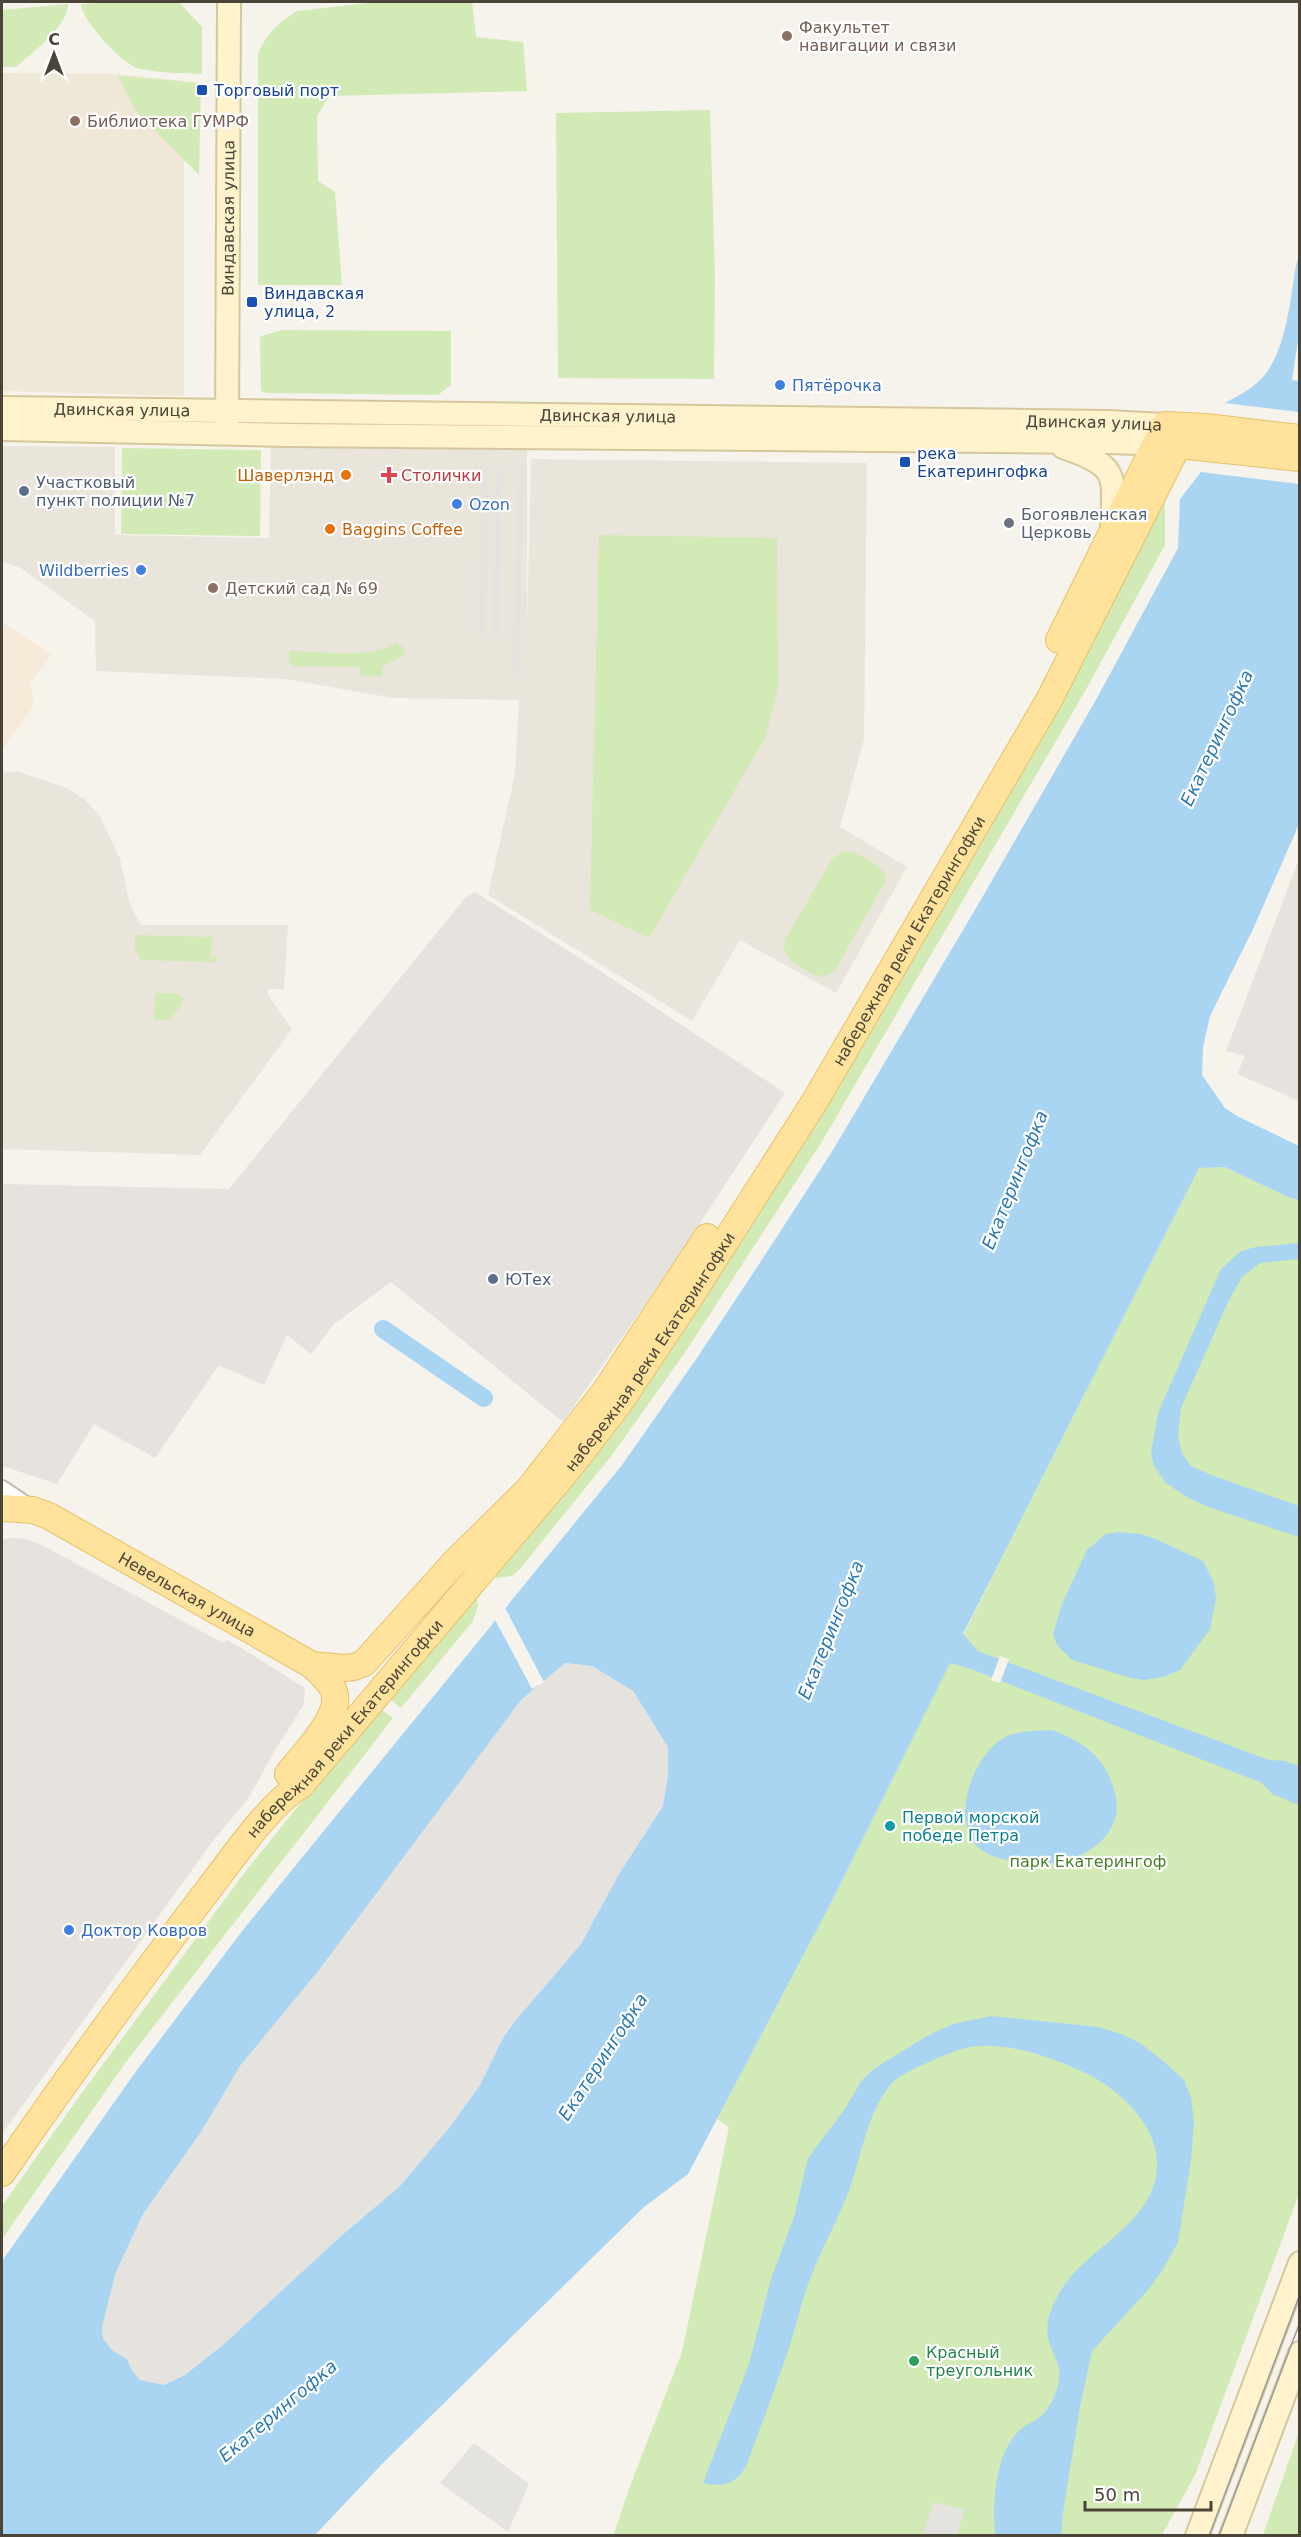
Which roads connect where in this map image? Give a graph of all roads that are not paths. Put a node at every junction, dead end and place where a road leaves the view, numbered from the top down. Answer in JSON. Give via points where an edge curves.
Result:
{"nodes":[{"id":1,"x":229,"y":2,"type":"edge"},
{"id":2,"x":2,"y":408,"type":"edge"},
{"id":3,"x":227,"y":411,"type":"junction"},
{"id":4,"x":2,"y":429,"type":"edge"},
{"id":5,"x":227,"y":434,"type":"junction"},
{"id":6,"x":1211,"y":437,"type":"junction"},
{"id":7,"x":1166,"y":438,"type":"junction"},
{"id":8,"x":1299,"y":438,"type":"edge"},
{"id":9,"x":1048,"y":441,"type":"junction"},
{"id":10,"x":1299,"y":458,"type":"edge"},
{"id":11,"x":1112,"y":534,"type":"junction"},
{"id":12,"x":2,"y":1489,"type":"edge"},
{"id":13,"x":2,"y":1508,"type":"edge"},
{"id":14,"x":33,"y":1510,"type":"junction"},
{"id":15,"x":372,"y":1655,"type":"joint"},
{"id":16,"x":312,"y":1665,"type":"junction"},
{"id":17,"x":284,"y":1795,"type":"junction"},
{"id":18,"x":2,"y":2173,"type":"edge"},
{"id":19,"x":1299,"y":2263,"type":"edge"},
{"id":20,"x":1299,"y":2353,"type":"edge"},
{"id":21,"x":1197,"y":2535,"type":"edge"},
{"id":22,"x":1231,"y":2535,"type":"edge"}],
"edges":[{"from":1,"to":3,"type":"street","name":"Виндавская улица"},
{"from":2,"to":3,"type":"street","name":"Двинская улица"},
{"from":3,"to":5,"type":"street","name":"Виндавская улица"},
{"from":3,"to":7,"type":"street","name":"Двинская улица","via":[[1107,422]]},
{"from":4,"to":5,"type":"street","name":"Двинская улица"},
{"from":5,"to":9,"type":"street","name":"Двинская улица"},
{"from":6,"to":7,"type":"main road","name":"Двинская улица"},
{"from":6,"to":8,"type":"main road"},
{"from":6,"to":10,"type":"main road"},
{"from":7,"to":9,"type":"street","name":"Двинская улица"},
{"from":7,"to":11,"type":"main road","name":"набережная реки Екатерингофки"},
{"from":7,"to":17,"type":"main road","name":"набережная реки Екатерингофки","via":[[1049,700],[814,1101],[690,1297],[618,1405],[570,1467],[301,1785]]},
{"from":9,"to":11,"type":"street","via":[[1098,460],[1108,469],[1113,485]]},
{"from":11,"to":15,"type":"main road","name":"набережная реки Екатерингофки","via":[[1032,693],[799,1092],[674,1289],[606,1390],[528,1490],[450,1567]]},
{"from":12,"to":14,"type":"street"},
{"from":13,"to":14,"type":"main road","name":"Невельская улица"},
{"from":14,"to":16,"type":"main road","name":"Невельская улица"},
{"from":15,"to":16,"type":"main road","name":"Невельская улица","via":[[354,1667]]},
{"from":16,"to":17,"type":"main road","via":[[333,1690],[333,1709],[324,1728],[288,1774]]},
{"from":17,"to":18,"type":"main road","name":"набережная реки Екатерингофки","via":[[154,1961]]},
{"from":19,"to":21,"type":"street"},
{"from":20,"to":22,"type":"street"}]}
